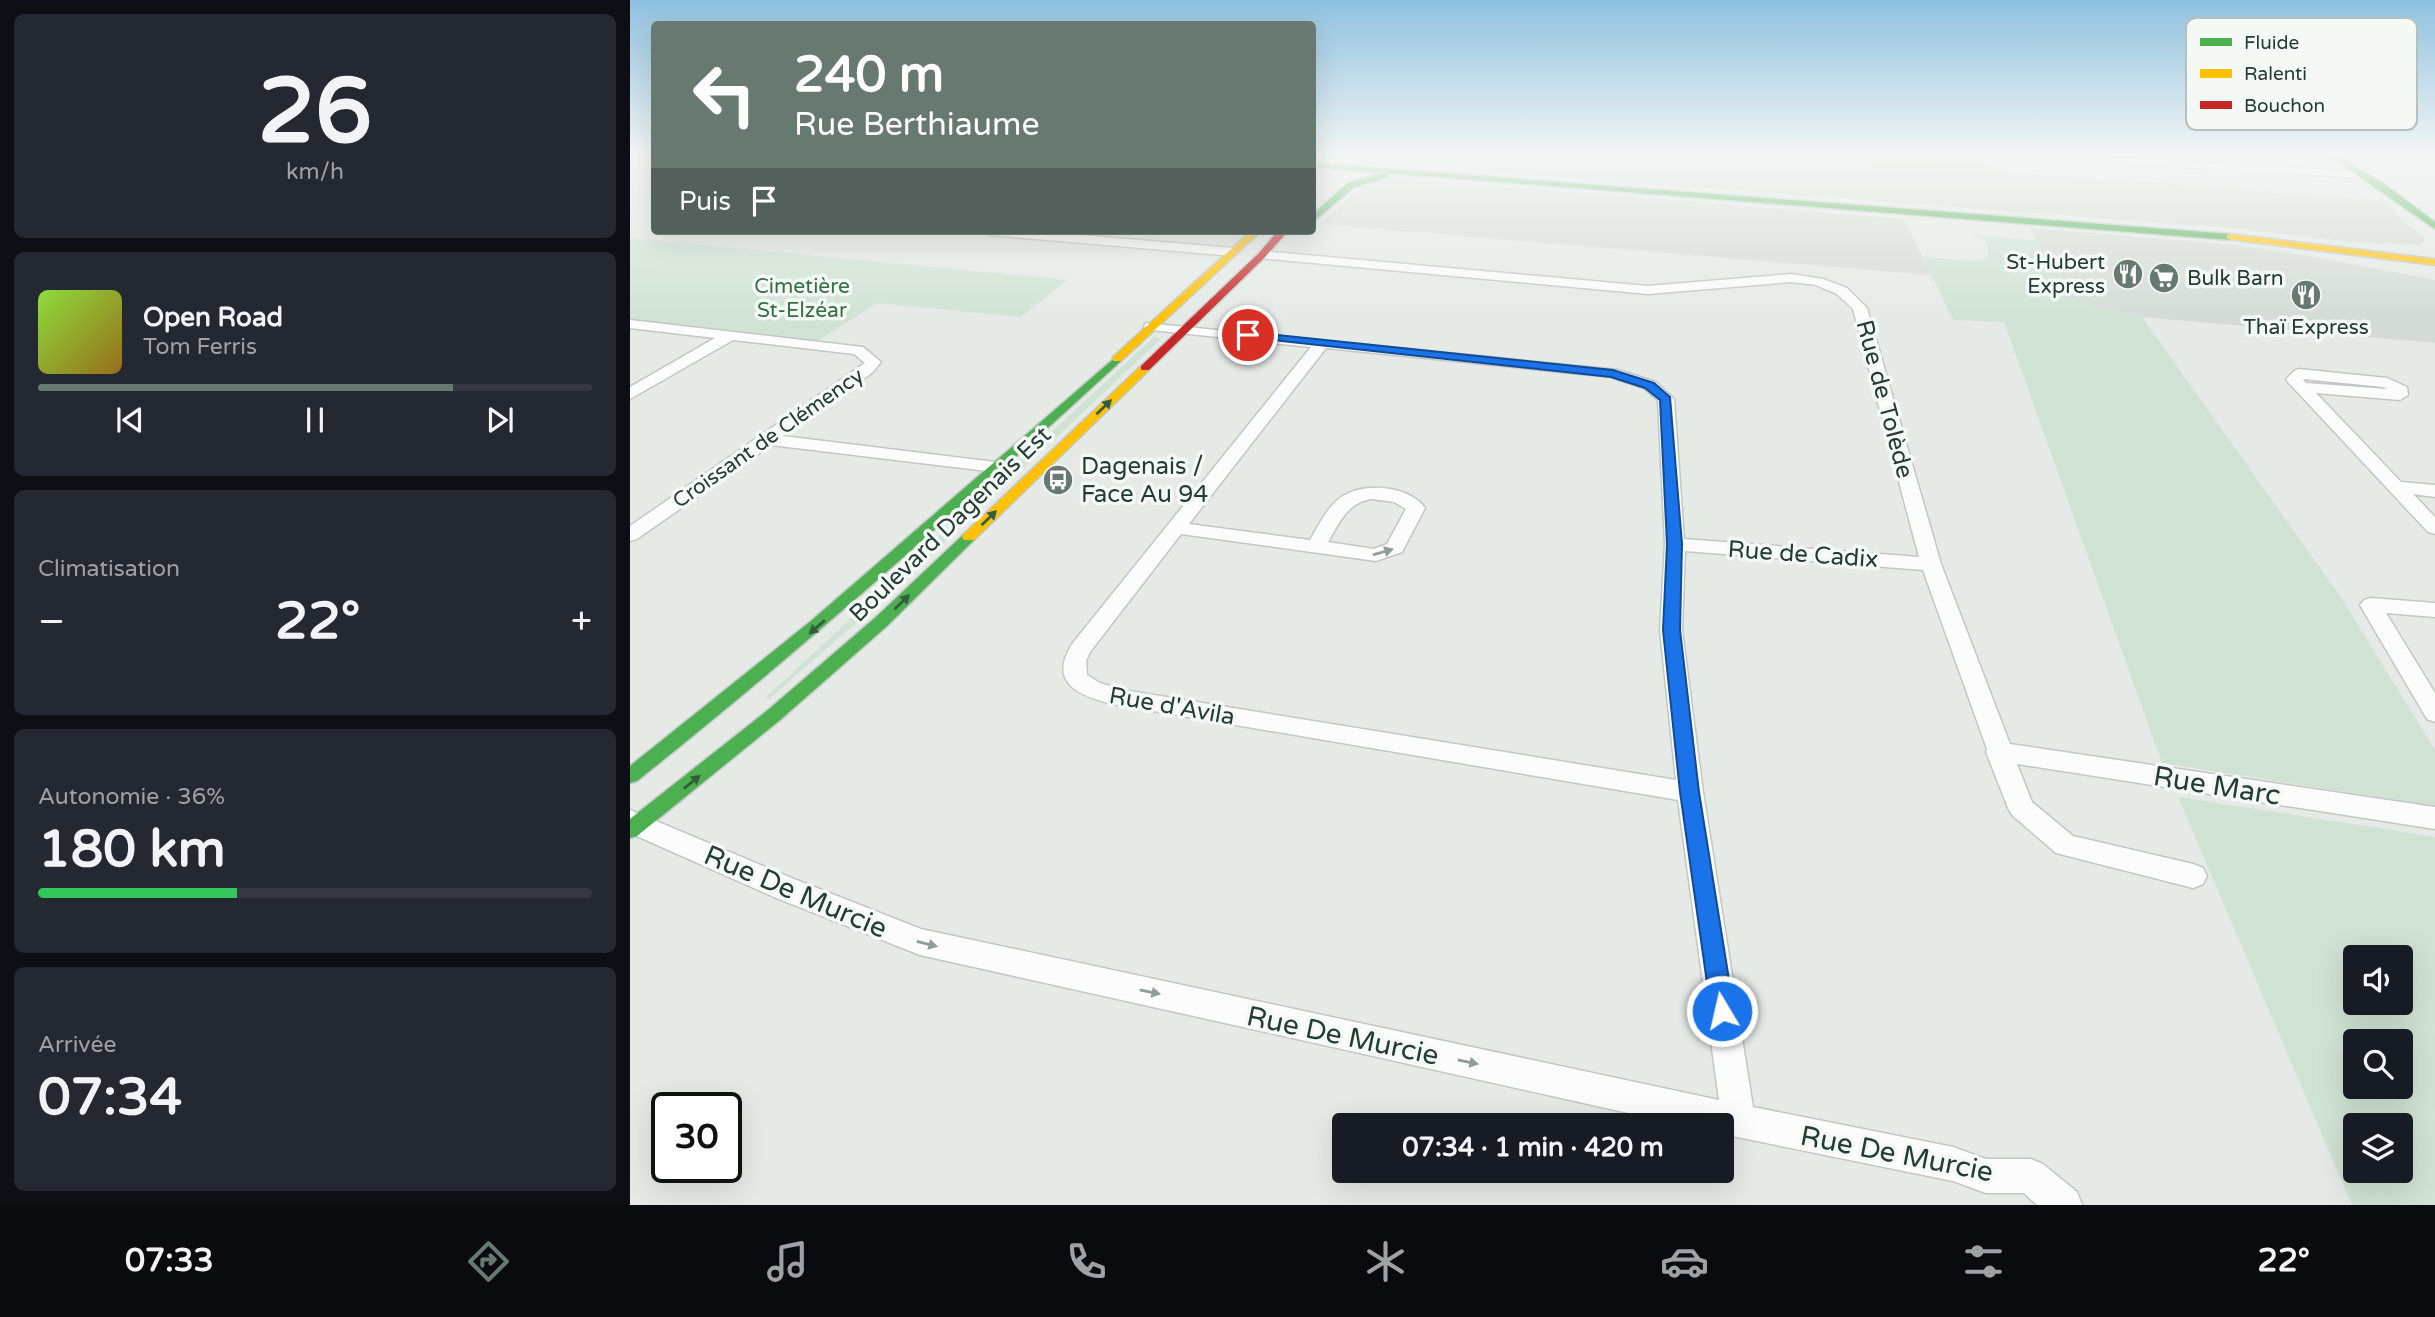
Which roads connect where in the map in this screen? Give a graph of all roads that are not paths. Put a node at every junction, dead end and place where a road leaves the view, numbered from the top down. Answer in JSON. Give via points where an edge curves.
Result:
{"nodes":[{"id":1,"x":1881,"y":209,"type":"edge"},
{"id":2,"x":2412,"y":209,"type":"edge"},
{"id":3,"x":2435,"y":226,"type":"edge"},
{"id":4,"x":2201,"y":234,"type":"junction"},
{"id":5,"x":1037,"y":235,"type":"edge"},
{"id":6,"x":1252,"y":235,"type":"edge"},
{"id":7,"x":1280,"y":235,"type":"edge"},
{"id":8,"x":1290,"y":235,"type":"edge"},
{"id":9,"x":2339,"y":247,"type":"junction"},
{"id":10,"x":2435,"y":249,"type":"edge"},
{"id":11,"x":1233,"y":252,"type":"junction"},
{"id":12,"x":1266,"y":252,"type":"junction"},
{"id":13,"x":2435,"y":262,"type":"edge"},
{"id":14,"x":2435,"y":274,"type":"edge"},
{"id":15,"x":630,"y":324,"type":"edge"},
{"id":16,"x":1151,"y":326,"type":"junction"},
{"id":17,"x":1186,"y":329,"type":"junction"},
{"id":18,"x":729,"y":336,"type":"junction"},
{"id":19,"x":1322,"y":343,"type":"junction"},
{"id":20,"x":2301,"y":387,"type":"junction"},
{"id":21,"x":630,"y":394,"type":"edge"},
{"id":22,"x":766,"y":439,"type":"junction"},
{"id":23,"x":995,"y":467,"type":"junction"},
{"id":24,"x":2398,"y":487,"type":"junction"},
{"id":25,"x":2435,"y":491,"type":"edge"},
{"id":26,"x":1176,"y":528,"type":"junction"},
{"id":27,"x":2435,"y":528,"type":"edge"},
{"id":28,"x":630,"y":535,"type":"edge"},
{"id":29,"x":1675,"y":544,"type":"junction"},
{"id":30,"x":1316,"y":547,"type":"junction"},
{"id":31,"x":1931,"y":564,"type":"junction"},
{"id":32,"x":2435,"y":610,"type":"edge"},
{"id":33,"x":2435,"y":713,"type":"edge"},
{"id":34,"x":1998,"y":751,"type":"junction"},
{"id":35,"x":630,"y":776,"type":"edge"},
{"id":36,"x":1690,"y":792,"type":"junction"},
{"id":37,"x":2435,"y":818,"type":"edge"},
{"id":38,"x":633,"y":825,"type":"edge"},
{"id":39,"x":2193,"y":876,"type":"dead end"},
{"id":40,"x":1738,"y":1121,"type":"junction"},
{"id":41,"x":2064,"y":1205,"type":"edge"}],
"edges":[{"from":1,"to":4,"type":"main road"},
{"from":2,"to":3,"type":"main road"},
{"from":4,"to":9,"type":"main road"},
{"from":4,"to":14,"type":"main road"},
{"from":5,"to":11,"type":"street"},
{"from":6,"to":11,"type":"main road","name":"Boulevard Dagenais Est"},
{"from":7,"to":12,"type":"main road","name":"Boulevard Dagenais Est"},
{"from":8,"to":12,"type":"main road"},
{"from":9,"to":10,"type":"main road"},
{"from":9,"to":13,"type":"main road"},
{"from":11,"to":16,"type":"main road","name":"Boulevard Dagenais Est"},
{"from":12,"to":17,"type":"main road","name":"Boulevard Dagenais Est"},
{"from":12,"to":31,"type":"street","name":"Rue de Tolède","via":[[1648,290],[1748,277],[1810,281],[1836,288],[1860,308]]},
{"from":15,"to":18,"type":"street","name":"Croissant de Clémency"},
{"from":16,"to":17,"type":"street"},
{"from":16,"to":23,"type":"main road","name":"Boulevard Dagenais Est"},
{"from":17,"to":19,"type":"street"},
{"from":38,"to":17,"type":"main road","name":"Boulevard Dagenais Est","one_way":true,"via":[[774,715],[881,622]]},
{"from":18,"to":21,"type":"street"},
{"from":18,"to":22,"type":"street","name":"Croissant de Clémency","via":[[858,350],[873,362]]},
{"from":19,"to":26,"type":"street","name":"Rue d'Avila"},
{"from":19,"to":29,"type":"street","via":[[1613,373],[1650,385],[1666,399]]},
{"from":20,"to":20,"type":"street","via":[[2400,395],[2401,390],[2387,383],[2298,374],[2294,379]]},
{"from":20,"to":24,"type":"street"},
{"from":22,"to":23,"type":"street"},
{"from":22,"to":28,"type":"street","name":"Croissant de Clémency"},
{"from":23,"to":35,"type":"main road","name":"Boulevard Dagenais Est","one_way":true,"via":[[778,660]]},
{"from":24,"to":25,"type":"street"},
{"from":24,"to":27,"type":"street"},
{"from":26,"to":30,"type":"street"},
{"from":26,"to":36,"type":"street","name":"Rue d'Avila","via":[[1080,649],[1073,673],[1082,686],[1123,698]]},
{"from":29,"to":31,"type":"street","name":"Rue de Cadix"},
{"from":29,"to":36,"type":"street","via":[[1671,630]]},
{"from":30,"to":30,"type":"street","one_way":true,"via":[[1376,555],[1395,548],[1416,508],[1404,498],[1358,494],[1341,507]]},
{"from":31,"to":34,"type":"street","name":"Rue de Tolède"},
{"from":32,"to":33,"type":"street","via":[[2371,606]]},
{"from":34,"to":37,"type":"street","name":"Rue Marc"},
{"from":34,"to":39,"type":"street","name":"Rue de Tolède","via":[[2021,808],[2064,845]]},
{"from":36,"to":40,"type":"street"},
{"from":38,"to":40,"type":"street","name":"Rue De Murcie","one_way":true,"via":[[920,942]]},
{"from":40,"to":41,"type":"street","name":"Rue De Murcie","via":[[1953,1164],[1986,1176],[2031,1176]]}]}
